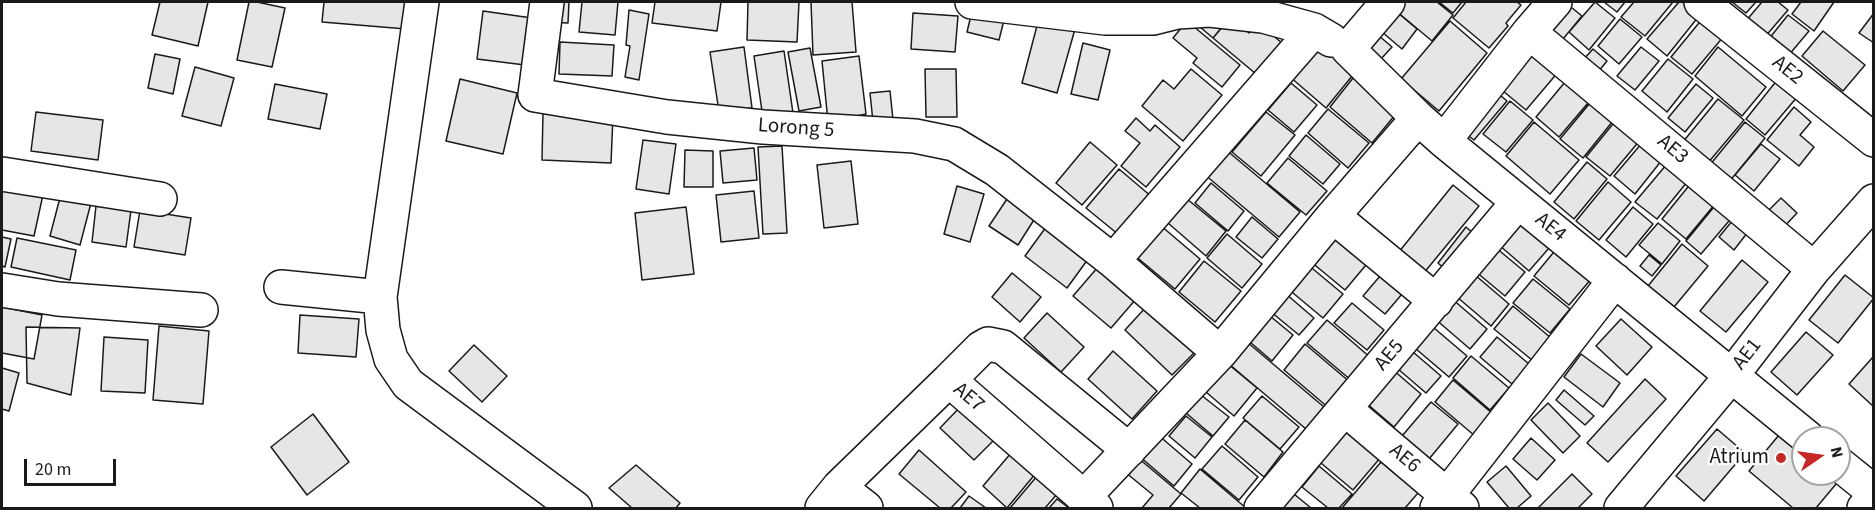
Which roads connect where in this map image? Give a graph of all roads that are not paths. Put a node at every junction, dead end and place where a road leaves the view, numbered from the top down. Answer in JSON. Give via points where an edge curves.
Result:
{"nodes":[{"id":1,"x":422,"y":2,"type":"edge"},
{"id":2,"x":547,"y":2,"type":"edge"},
{"id":3,"x":972,"y":2,"type":"edge"},
{"id":4,"x":1388,"y":2,"type":"edge"},
{"id":5,"x":1555,"y":2,"type":"edge"},
{"id":6,"x":1701,"y":2,"type":"edge"},
{"id":7,"x":1264,"y":9,"type":"edge"},
{"id":8,"x":1314,"y":30,"type":"junction"},
{"id":9,"x":1529,"y":32,"type":"junction"},
{"id":10,"x":1348,"y":49,"type":"junction"},
{"id":11,"x":1418,"y":118,"type":"junction"},
{"id":12,"x":1874,"y":140,"type":"edge"},
{"id":13,"x":1444,"y":141,"type":"junction"},
{"id":14,"x":2,"y":174,"type":"edge"},
{"id":15,"x":160,"y":199,"type":"dead end"},
{"id":16,"x":1874,"y":201,"type":"edge"},
{"id":17,"x":1518,"y":202,"type":"junction"},
{"id":18,"x":1333,"y":216,"type":"junction"},
{"id":19,"x":1113,"y":261,"type":"junction"},
{"id":20,"x":1814,"y":269,"type":"junction"},
{"id":21,"x":1616,"y":280,"type":"junction"},
{"id":22,"x":281,"y":287,"type":"dead end"},
{"id":23,"x":2,"y":290,"type":"edge"},
{"id":24,"x":380,"y":297,"type":"junction"},
{"id":25,"x":1436,"y":301,"type":"junction"},
{"id":26,"x":201,"y":310,"type":"dead end"},
{"id":27,"x":1220,"y":353,"type":"junction"},
{"id":28,"x":1732,"y":375,"type":"junction"},
{"id":29,"x":949,"y":380,"type":"junction"},
{"id":30,"x":1345,"y":409,"type":"junction"},
{"id":31,"x":1794,"y":426,"type":"edge"},
{"id":32,"x":1129,"y":450,"type":"junction"},
{"id":33,"x":1851,"y":475,"type":"edge"},
{"id":34,"x":1874,"y":495,"type":"edge"},
{"id":35,"x":831,"y":498,"type":"edge"},
{"id":36,"x":1089,"y":503,"type":"edge"},
{"id":37,"x":1449,"y":504,"type":"edge"},
{"id":38,"x":575,"y":508,"type":"edge"},
{"id":39,"x":866,"y":508,"type":"edge"},
{"id":40,"x":1261,"y":508,"type":"edge"},
{"id":41,"x":1621,"y":508,"type":"edge"},
{"id":42,"x":1864,"y":508,"type":"edge"}],
"edges":[{"from":1,"to":24,"type":"street"},
{"from":2,"to":19,"type":"street","name":"Lorong 5","via":[[535,95],[667,117],[915,136],[954,144],[997,170]]},
{"from":3,"to":7,"type":"street","name":"AE4","via":[[1105,18]]},
{"from":4,"to":10,"type":"street"},
{"from":5,"to":9,"type":"street"},
{"from":6,"to":12,"type":"street","name":"AE2"},
{"from":7,"to":8,"type":"street","name":"AE4"},
{"from":8,"to":10,"type":"street","name":"AE4"},
{"from":8,"to":19,"type":"street"},
{"from":9,"to":13,"type":"street"},
{"from":9,"to":20,"type":"street","name":"AE3"},
{"from":10,"to":11,"type":"street","name":"AE4"},
{"from":11,"to":13,"type":"street","name":"AE4"},
{"from":11,"to":18,"type":"street"},
{"from":13,"to":17,"type":"street","name":"AE4"},
{"from":14,"to":15,"type":"street"},
{"from":16,"to":20,"type":"street","name":"AE1"},
{"from":17,"to":21,"type":"street","name":"AE4"},
{"from":17,"to":25,"type":"street","name":"AE5"},
{"from":18,"to":25,"type":"street"},
{"from":18,"to":27,"type":"street"},
{"from":19,"to":27,"type":"street"},
{"from":20,"to":28,"type":"street","name":"AE1"},
{"from":21,"to":28,"type":"street","name":"AE4"},
{"from":21,"to":37,"type":"street"},
{"from":22,"to":24,"type":"street"},
{"from":23,"to":26,"type":"street","via":[[58,299]]},
{"from":24,"to":38,"type":"street","via":[[391,359],[408,384]]},
{"from":25,"to":30,"type":"street","name":"AE5"},
{"from":27,"to":32,"type":"street"},
{"from":28,"to":31,"type":"street","name":"AE4"},
{"from":28,"to":41,"type":"street","name":"AE1"},
{"from":29,"to":32,"type":"street","via":[[981,348],[988,344],[1004,347]]},
{"from":29,"to":35,"type":"street","name":"AE7"},
{"from":29,"to":36,"type":"street","name":"AE7"},
{"from":30,"to":37,"type":"street","name":"AE6"},
{"from":30,"to":40,"type":"street","name":"AE5"},
{"from":32,"to":36,"type":"street"},
{"from":33,"to":34,"type":"street"},
{"from":34,"to":42,"type":"street"},
{"from":35,"to":39,"type":"street"}]}
